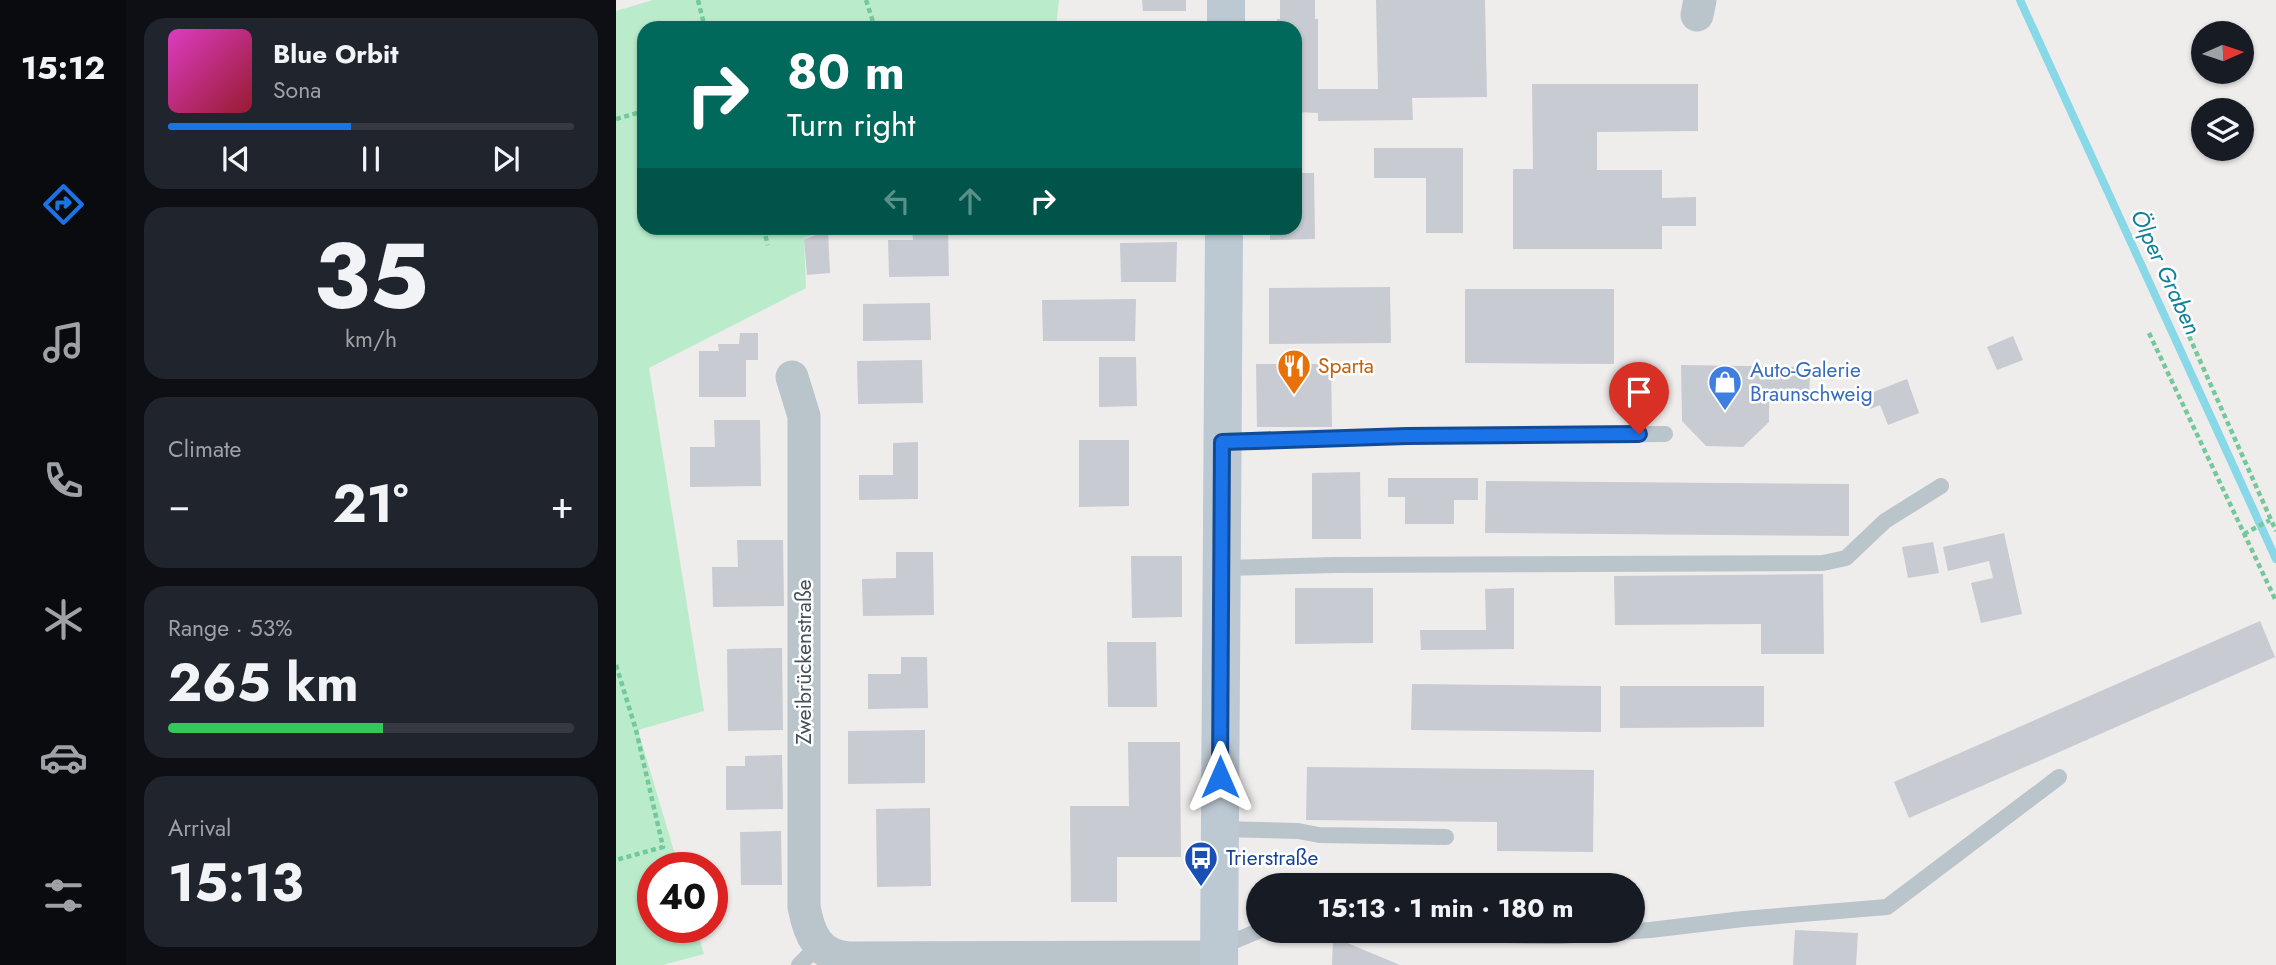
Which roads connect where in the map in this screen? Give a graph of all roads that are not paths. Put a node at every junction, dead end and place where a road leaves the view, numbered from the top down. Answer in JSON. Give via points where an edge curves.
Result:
{"nodes":[{"id":1,"x":1226,"y":0,"type":"edge"},
{"id":2,"x":1226,"y":21,"type":"edge"},
{"id":3,"x":1224,"y":235,"type":"edge"},
{"id":4,"x":792,"y":377,"type":"dead end"},
{"id":5,"x":1665,"y":434,"type":"dead end"},
{"id":6,"x":1222,"y":442,"type":"junction"},
{"id":7,"x":1941,"y":486,"type":"dead end"},
{"id":8,"x":1222,"y":568,"type":"junction"},
{"id":9,"x":2059,"y":777,"type":"dead end"},
{"id":10,"x":1220,"y":829,"type":"junction"},
{"id":11,"x":1446,"y":836,"type":"dead end"},
{"id":12,"x":1645,"y":930,"type":"edge"},
{"id":13,"x":1246,"y":936,"type":"edge"},
{"id":14,"x":1219,"y":954,"type":"edge"},
{"id":15,"x":808,"y":956,"type":"edge"}],
"edges":[{"from":1,"to":2,"type":"street"},
{"from":3,"to":6,"type":"street"},
{"from":4,"to":15,"type":"street","name":"Zweibrückenstraße","via":[[804,416],[804,907]]},
{"from":5,"to":6,"type":"lane"},
{"from":6,"to":8,"type":"street"},
{"from":7,"to":8,"type":"lane","via":[[1885,522],[1846,558],[1824,563]]},
{"from":8,"to":10,"type":"street"},
{"from":9,"to":12,"type":"lane","via":[[1887,907]]},
{"from":10,"to":11,"type":"lane"},
{"from":10,"to":14,"type":"street"},
{"from":13,"to":14,"type":"lane"},
{"from":14,"to":15,"type":"street"}]}
